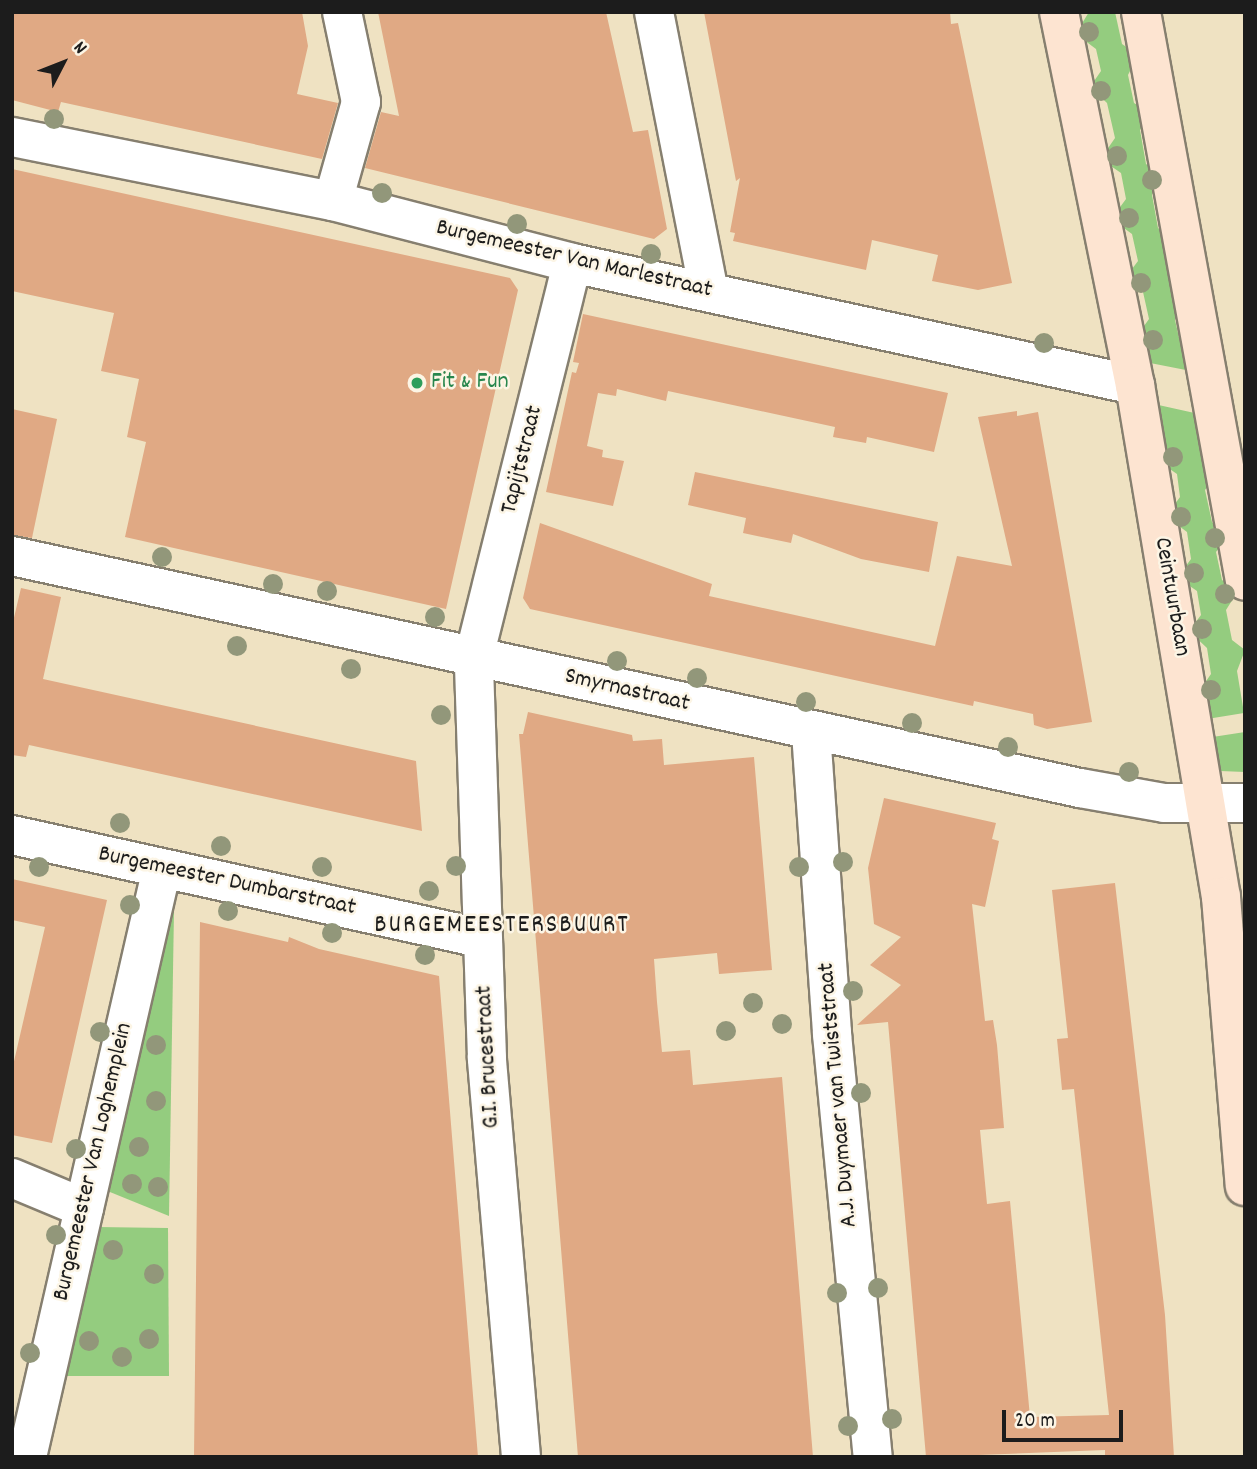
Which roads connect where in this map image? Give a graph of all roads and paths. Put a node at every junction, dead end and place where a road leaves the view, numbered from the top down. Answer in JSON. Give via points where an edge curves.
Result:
{"nodes":[{"id":1,"x":342,"y":12,"type":"edge"},
{"id":2,"x":654,"y":12,"type":"edge"},
{"id":3,"x":1059,"y":12,"type":"edge"},
{"id":4,"x":1141,"y":12,"type":"edge"},
{"id":5,"x":12,"y":137,"type":"edge"},
{"id":6,"x":333,"y":201,"type":"junction"},
{"id":7,"x":572,"y":263,"type":"junction"},
{"id":8,"x":709,"y":292,"type":"junction"},
{"id":9,"x":1135,"y":385,"type":"junction"},
{"id":10,"x":12,"y":556,"type":"edge"},
{"id":11,"x":1245,"y":581,"type":"edge"},
{"id":12,"x":474,"y":657,"type":"junction"},
{"id":13,"x":811,"y":732,"type":"junction"},
{"id":14,"x":1245,"y":803,"type":"edge"},
{"id":15,"x":1206,"y":804,"type":"junction"},
{"id":16,"x":12,"y":835,"type":"edge"},
{"id":17,"x":162,"y":868,"type":"junction"},
{"id":18,"x":1233,"y":897,"type":"edge"},
{"id":19,"x":482,"y":938,"type":"junction"},
{"id":20,"x":12,"y":1178,"type":"edge"},
{"id":21,"x":1245,"y":1186,"type":"edge"},
{"id":22,"x":84,"y":1208,"type":"junction"},
{"id":23,"x":27,"y":1457,"type":"edge"},
{"id":24,"x":521,"y":1457,"type":"edge"},
{"id":25,"x":873,"y":1457,"type":"edge"}],
"edges":[{"from":1,"to":6,"type":"street","via":[[361,102]]},
{"from":2,"to":8,"type":"street"},
{"from":3,"to":9,"type":"street","name":"Ceintuurbaan"},
{"from":4,"to":11,"type":"street"},
{"from":5,"to":6,"type":"street","name":"Burgemeester Van Marlestraat"},
{"from":6,"to":7,"type":"street","name":"Burgemeester Van Marlestraat"},
{"from":7,"to":8,"type":"street","name":"Burgemeester Van Marlestraat"},
{"from":7,"to":12,"type":"street","name":"Tapijtstraat"},
{"from":8,"to":9,"type":"street","name":"Burgemeester Van Marlestraat"},
{"from":9,"to":15,"type":"street","name":"Ceintuurbaan"},
{"from":10,"to":12,"type":"street","name":"Smyrnastraat"},
{"from":12,"to":13,"type":"street","name":"Smyrnastraat"},
{"from":12,"to":19,"type":"street","name":"G.I. Brucestraat"},
{"from":13,"to":15,"type":"street","name":"Smyrnastraat","via":[[1080,788],[1164,803]]},
{"from":13,"to":25,"type":"street","name":"A.J. Duymaer van Twiststraat","via":[[832,1034]]},
{"from":14,"to":15,"type":"street","name":"Smyrnastraat"},
{"from":15,"to":18,"type":"street","name":"Ceintuurbaan"},
{"from":16,"to":17,"type":"street","name":"Burgemeester Dumbarstraat"},
{"from":17,"to":19,"type":"street","name":"Burgemeester Dumbarstraat"},
{"from":17,"to":22,"type":"street","name":"Burgemeester Van Loghemplein"},
{"from":18,"to":21,"type":"street","name":"Ceintuurbaan"},
{"from":19,"to":24,"type":"street","name":"G.I. Brucestraat","via":[[487,1058]]},
{"from":20,"to":22,"type":"street"},
{"from":22,"to":23,"type":"street","name":"Burgemeester Van Loghemplein"}]}
